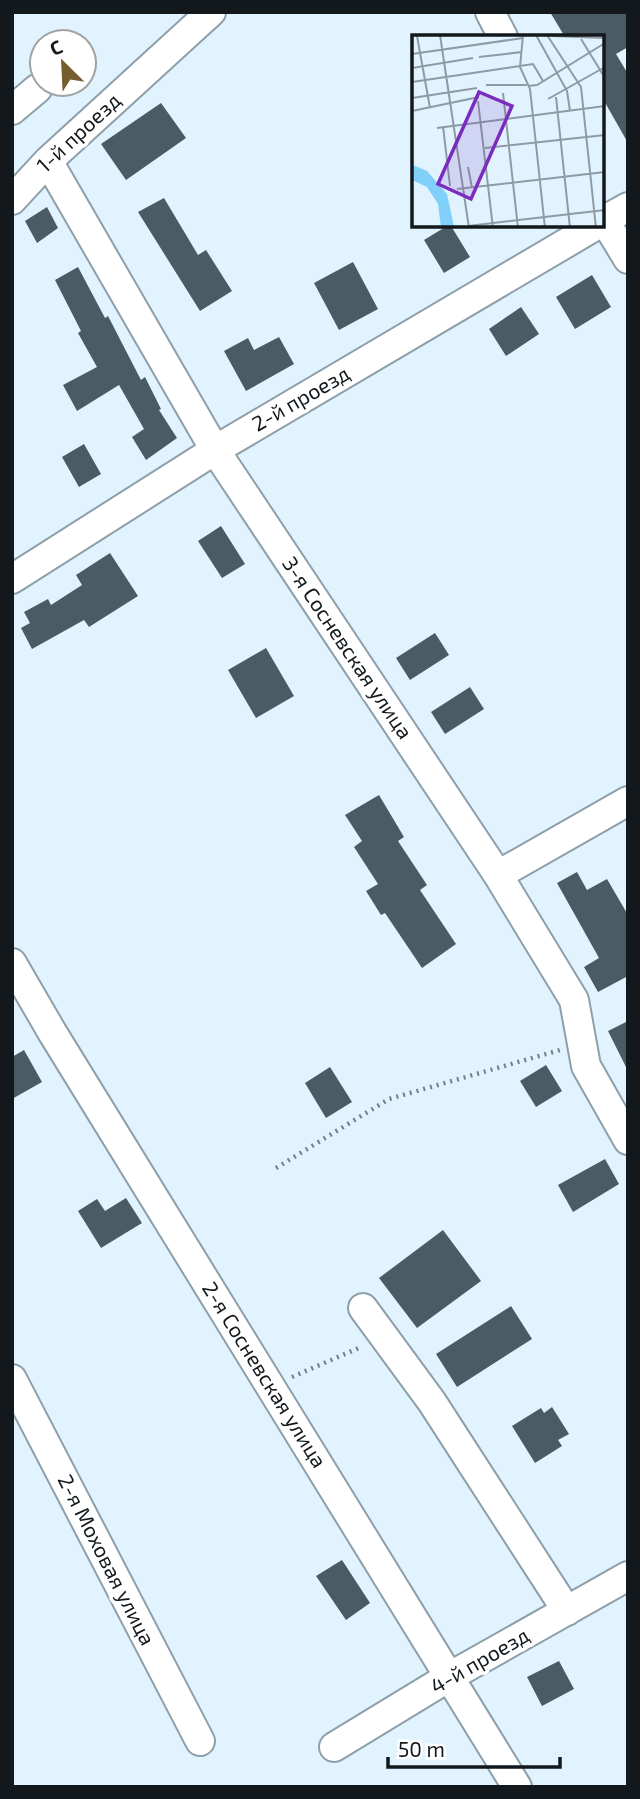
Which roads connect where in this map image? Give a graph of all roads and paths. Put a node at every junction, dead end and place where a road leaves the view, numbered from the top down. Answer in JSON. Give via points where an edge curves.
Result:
{"nodes":[{"id":1,"x":211,"y":12,"type":"edge"},
{"id":2,"x":490,"y":12,"type":"edge"},
{"id":3,"x":502,"y":35,"type":"edge"},
{"id":4,"x":28,"y":97,"type":"edge"},
{"id":5,"x":12,"y":110,"type":"edge"},
{"id":6,"x":48,"y":161,"type":"junction"},
{"id":7,"x":12,"y":200,"type":"edge"},
{"id":8,"x":607,"y":218,"type":"edge"},
{"id":9,"x":590,"y":228,"type":"edge"},
{"id":10,"x":628,"y":259,"type":"edge"},
{"id":11,"x":215,"y":450,"type":"junction"},
{"id":12,"x":12,"y":579,"type":"edge"},
{"id":13,"x":628,"y":801,"type":"edge"},
{"id":14,"x":498,"y":875,"type":"junction"},
{"id":15,"x":12,"y":963,"type":"edge"},
{"id":16,"x":582,"y":1043,"type":"junction"},
{"id":17,"x":628,"y":1140,"type":"edge"},
{"id":18,"x":276,"y":1168,"type":"dead end"},
{"id":19,"x":363,"y":1308,"type":"dead end"},
{"id":20,"x":385,"y":1337,"type":"junction"},
{"id":21,"x":12,"y":1379,"type":"edge"},
{"id":22,"x":270,"y":1387,"type":"junction"},
{"id":23,"x":628,"y":1576,"type":"edge"},
{"id":24,"x":567,"y":1611,"type":"junction"},
{"id":25,"x":449,"y":1677,"type":"junction"},
{"id":26,"x":200,"y":1741,"type":"dead end"},
{"id":27,"x":334,"y":1747,"type":"dead end"},
{"id":28,"x":517,"y":1787,"type":"edge"}],
"edges":[{"from":1,"to":6,"type":"street","name":"1-й проезд"},
{"from":2,"to":3,"type":"street"},
{"from":4,"to":5,"type":"street"},
{"from":6,"to":7,"type":"street","name":"1-й проезд"},
{"from":6,"to":11,"type":"street","name":"3-я Сосневская улица"},
{"from":8,"to":10,"type":"street"},
{"from":9,"to":11,"type":"street","name":"2-й проезд"},
{"from":11,"to":12,"type":"street","name":"2-й проезд"},
{"from":11,"to":14,"type":"street","name":"3-я Сосневская улица"},
{"from":13,"to":14,"type":"street"},
{"from":14,"to":16,"type":"street","name":"3-я Сосневская улица","via":[[574,1000]]},
{"from":15,"to":22,"type":"street","name":"2-я Сосневская улица"},
{"from":16,"to":17,"type":"street","name":"3-я Сосневская улица","via":[[586,1066]]},
{"from":16,"to":18,"type":"path","via":[[389,1099]]},
{"from":19,"to":20,"type":"street"},
{"from":20,"to":22,"type":"path"},
{"from":20,"to":24,"type":"street"},
{"from":21,"to":26,"type":"street","name":"2-я Моховая улица"},
{"from":22,"to":25,"type":"street","name":"2-я Сосневская улица"},
{"from":23,"to":24,"type":"street","name":"4-й проезд"},
{"from":24,"to":25,"type":"street","name":"4-й проезд"},
{"from":25,"to":27,"type":"street","name":"4-й проезд"},
{"from":25,"to":28,"type":"street","name":"2-я Сосневская улица"}]}
